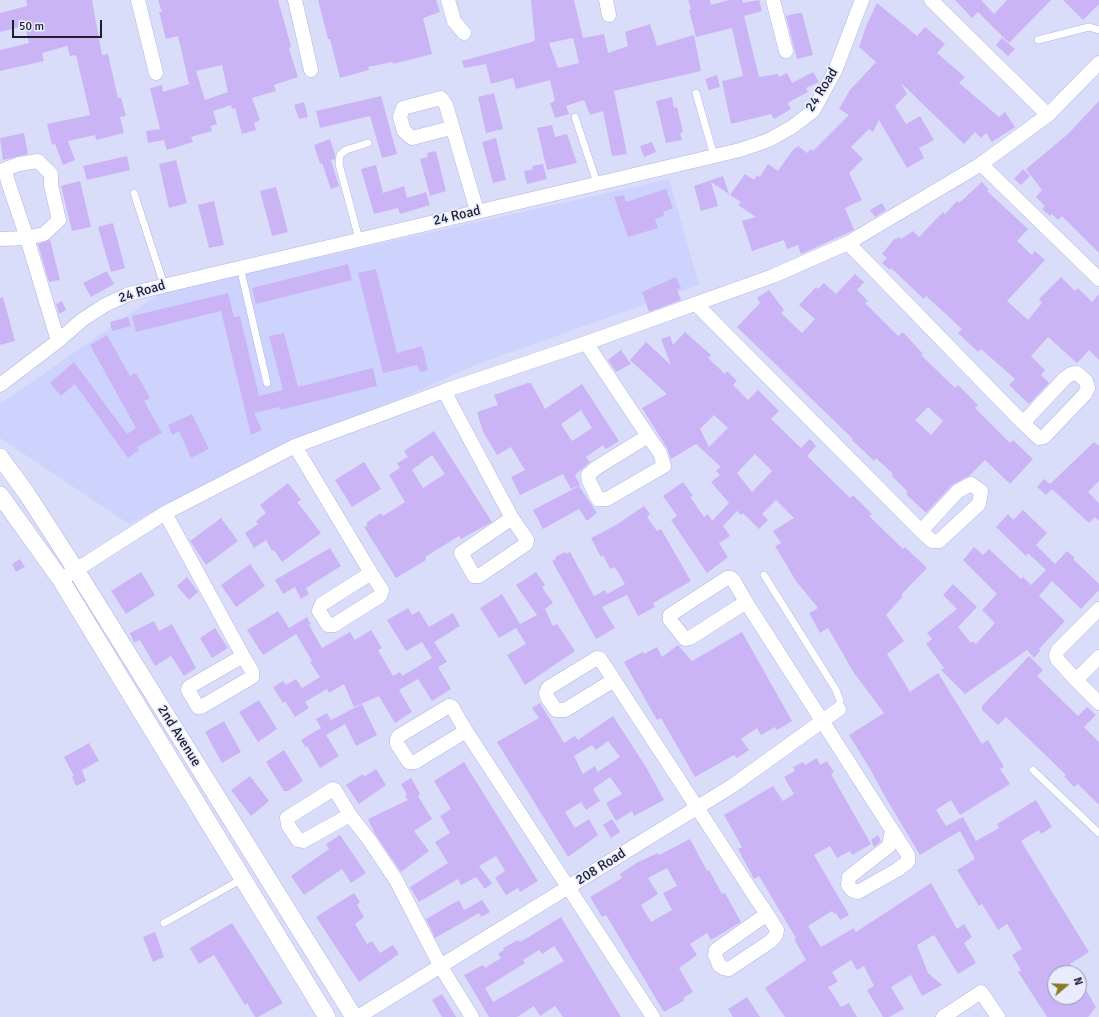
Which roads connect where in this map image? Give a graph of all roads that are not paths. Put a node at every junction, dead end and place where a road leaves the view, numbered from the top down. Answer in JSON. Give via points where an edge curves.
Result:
{"nodes":[{"id":1,"x":138,"y":0,"type":"edge"},
{"id":2,"x":295,"y":0,"type":"edge"},
{"id":3,"x":448,"y":0,"type":"edge"},
{"id":4,"x":606,"y":0,"type":"edge"},
{"id":5,"x":773,"y":0,"type":"edge"},
{"id":6,"x":862,"y":0,"type":"edge"},
{"id":7,"x":930,"y":0,"type":"edge"},
{"id":8,"x":609,"y":15,"type":"dead end"},
{"id":9,"x":1099,"y":30,"type":"edge"},
{"id":10,"x":464,"y":33,"type":"dead end"},
{"id":11,"x":1038,"y":40,"type":"dead end"},
{"id":12,"x":786,"y":51,"type":"dead end"},
{"id":13,"x":1098,"y":68,"type":"edge"},
{"id":14,"x":311,"y":70,"type":"dead end"},
{"id":15,"x":156,"y":73,"type":"dead end"},
{"id":16,"x":696,"y":93,"type":"dead end"},
{"id":17,"x":1048,"y":115,"type":"junction"},
{"id":18,"x":575,"y":117,"type":"dead end"},
{"id":19,"x":451,"y":128,"type":"dead end"},
{"id":20,"x":368,"y":143,"type":"dead end"},
{"id":21,"x":714,"y":156,"type":"junction"},
{"id":22,"x":981,"y":164,"type":"junction"},
{"id":23,"x":3,"y":166,"type":"edge"},
{"id":24,"x":597,"y":183,"type":"junction"},
{"id":25,"x":134,"y":193,"type":"dead end"},
{"id":26,"x":477,"y":211,"type":"junction"},
{"id":27,"x":27,"y":238,"type":"junction"},
{"id":28,"x":0,"y":239,"type":"edge"},
{"id":29,"x":359,"y":239,"type":"junction"},
{"id":30,"x":848,"y":243,"type":"junction"},
{"id":31,"x":240,"y":268,"type":"junction"},
{"id":32,"x":1099,"y":279,"type":"edge"},
{"id":33,"x":164,"y":285,"type":"junction"},
{"id":34,"x":696,"y":304,"type":"junction"},
{"id":35,"x":58,"y":341,"type":"junction"},
{"id":36,"x":586,"y":343,"type":"junction"},
{"id":37,"x":267,"y":383,"type":"dead end"},
{"id":38,"x":0,"y":385,"type":"edge"},
{"id":39,"x":444,"y":390,"type":"junction"},
{"id":40,"x":1023,"y":423,"type":"junction"},
{"id":41,"x":648,"y":436,"type":"junction"},
{"id":42,"x":294,"y":446,"type":"junction"},
{"id":43,"x":0,"y":457,"type":"edge"},
{"id":44,"x":0,"y":495,"type":"edge"},
{"id":45,"x":165,"y":513,"type":"junction"},
{"id":46,"x":512,"y":518,"type":"junction"},
{"id":47,"x":921,"y":531,"type":"dead end"},
{"id":48,"x":76,"y":570,"type":"junction"},
{"id":49,"x":371,"y":573,"type":"dead end"},
{"id":50,"x":764,"y":575,"type":"dead end"},
{"id":51,"x":61,"y":580,"type":"junction"},
{"id":52,"x":746,"y":602,"type":"junction"},
{"id":53,"x":1099,"y":609,"type":"edge"},
{"id":54,"x":243,"y":656,"type":"dead end"},
{"id":55,"x":1099,"y":657,"type":"edge"},
{"id":56,"x":614,"y":680,"type":"junction"},
{"id":57,"x":1076,"y":680,"type":"junction"},
{"id":58,"x":1099,"y":703,"type":"edge"},
{"id":59,"x":839,"y":709,"type":"joint"},
{"id":60,"x":822,"y":721,"type":"junction"},
{"id":61,"x":466,"y":731,"type":"junction"},
{"id":62,"x":1033,"y":770,"type":"dead end"},
{"id":63,"x":697,"y":808,"type":"junction"},
{"id":64,"x":350,"y":815,"type":"dead end"},
{"id":65,"x":892,"y":830,"type":"junction"},
{"id":66,"x":1099,"y":833,"type":"edge"},
{"id":67,"x":242,"y":879,"type":"junction"},
{"id":68,"x":568,"y":888,"type":"junction"},
{"id":69,"x":767,"y":914,"type":"dead end"},
{"id":70,"x":164,"y":923,"type":"dead end"},
{"id":71,"x":440,"y":967,"type":"junction"},
{"id":72,"x":327,"y":1017,"type":"edge"},
{"id":73,"x":354,"y":1017,"type":"edge"},
{"id":74,"x":358,"y":1017,"type":"edge"},
{"id":75,"x":472,"y":1017,"type":"edge"},
{"id":76,"x":653,"y":1017,"type":"edge"},
{"id":77,"x":943,"y":1017,"type":"edge"},
{"id":78,"x":997,"y":1017,"type":"edge"}],
"edges":[{"from":1,"to":15,"type":"street"},
{"from":2,"to":14,"type":"street"},
{"from":3,"to":10,"type":"street","via":[[454,21]]},
{"from":4,"to":8,"type":"street"},
{"from":5,"to":12,"type":"street"},
{"from":6,"to":21,"type":"street","name":"24 Road","via":[[835,71],[813,111],[769,140]]},
{"from":7,"to":17,"type":"street"},
{"from":9,"to":11,"type":"lane","via":[[1089,27]]},
{"from":13,"to":17,"type":"street"},
{"from":16,"to":21,"type":"lane"},
{"from":17,"to":22,"type":"street"},
{"from":18,"to":24,"type":"lane"},
{"from":19,"to":26,"type":"street"},
{"from":20,"to":29,"type":"lane","via":[[346,150],[340,155],[339,164]]},
{"from":21,"to":24,"type":"street","name":"24 Road"},
{"from":22,"to":30,"type":"street"},
{"from":22,"to":32,"type":"street"},
{"from":23,"to":27,"type":"street"},
{"from":23,"to":27,"type":"street","via":[[38,161],[51,174],[59,220],[44,234]]},
{"from":24,"to":26,"type":"street","name":"24 Road"},
{"from":25,"to":33,"type":"lane"},
{"from":26,"to":29,"type":"street","name":"24 Road"},
{"from":27,"to":28,"type":"street"},
{"from":27,"to":35,"type":"street"},
{"from":29,"to":31,"type":"street","name":"24 Road"},
{"from":30,"to":34,"type":"street","via":[[773,276]]},
{"from":30,"to":40,"type":"street"},
{"from":31,"to":33,"type":"street","name":"24 Road"},
{"from":31,"to":37,"type":"lane"},
{"from":33,"to":35,"type":"street","name":"24 Road","via":[[129,294],[105,305],[82,320]]},
{"from":34,"to":36,"type":"street"},
{"from":34,"to":47,"type":"street"},
{"from":35,"to":38,"type":"street","name":"24 Road"},
{"from":36,"to":39,"type":"street"},
{"from":36,"to":41,"type":"street"},
{"from":39,"to":42,"type":"street"},
{"from":39,"to":46,"type":"street"},
{"from":40,"to":40,"type":"street","via":[[1039,438],[1044,437],[1085,394],[1088,388],[1086,381],[1077,373],[1071,374]]},
{"from":41,"to":41,"type":"street","via":[[660,453],[664,466],[607,498],[598,498],[588,475]]},
{"from":42,"to":45,"type":"street"},
{"from":42,"to":49,"type":"street"},
{"from":43,"to":48,"type":"street","name":"2nd Avenue"},
{"from":44,"to":51,"type":"street","name":"2nd Avenue"},
{"from":45,"to":48,"type":"street"},
{"from":45,"to":54,"type":"street"},
{"from":46,"to":46,"type":"street","via":[[527,540],[526,544],[478,576],[474,576],[461,553]]},
{"from":48,"to":51,"type":"street"},
{"from":48,"to":73,"type":"street","name":"2nd Avenue"},
{"from":50,"to":59,"type":"lane","via":[[836,690],[840,701]]},
{"from":51,"to":67,"type":"street","name":"2nd Avenue"},
{"from":52,"to":52,"type":"street","via":[[734,581],[727,578],[670,615],[670,620],[682,636],[690,638]]},
{"from":52,"to":60,"type":"street"},
{"from":53,"to":57,"type":"street","via":[[1056,655]]},
{"from":55,"to":57,"type":"street"},
{"from":56,"to":56,"type":"street","via":[[565,710],[556,710],[546,693],[548,688],[597,658]]},
{"from":56,"to":63,"type":"street"},
{"from":57,"to":58,"type":"street"},
{"from":59,"to":60,"type":"street","name":"208 Road"},
{"from":60,"to":63,"type":"street","name":"208 Road"},
{"from":60,"to":65,"type":"street"},
{"from":61,"to":61,"type":"street","via":[[449,706],[399,736],[397,744],[412,763]]},
{"from":61,"to":68,"type":"street"},
{"from":62,"to":66,"type":"lane"},
{"from":63,"to":68,"type":"street","name":"208 Road"},
{"from":63,"to":69,"type":"street"},
{"from":64,"to":71,"type":"street","via":[[396,880]]},
{"from":65,"to":65,"type":"street","via":[[906,852],[908,862],[858,892],[852,890],[848,885],[849,877],[889,846]]},
{"from":67,"to":70,"type":"lane"},
{"from":67,"to":72,"type":"street","name":"2nd Avenue"},
{"from":68,"to":71,"type":"street","name":"208 Road"},
{"from":68,"to":76,"type":"street"},
{"from":71,"to":74,"type":"street","name":"208 Road"},
{"from":71,"to":75,"type":"street"},
{"from":77,"to":78,"type":"street","via":[[981,992]]}]}
